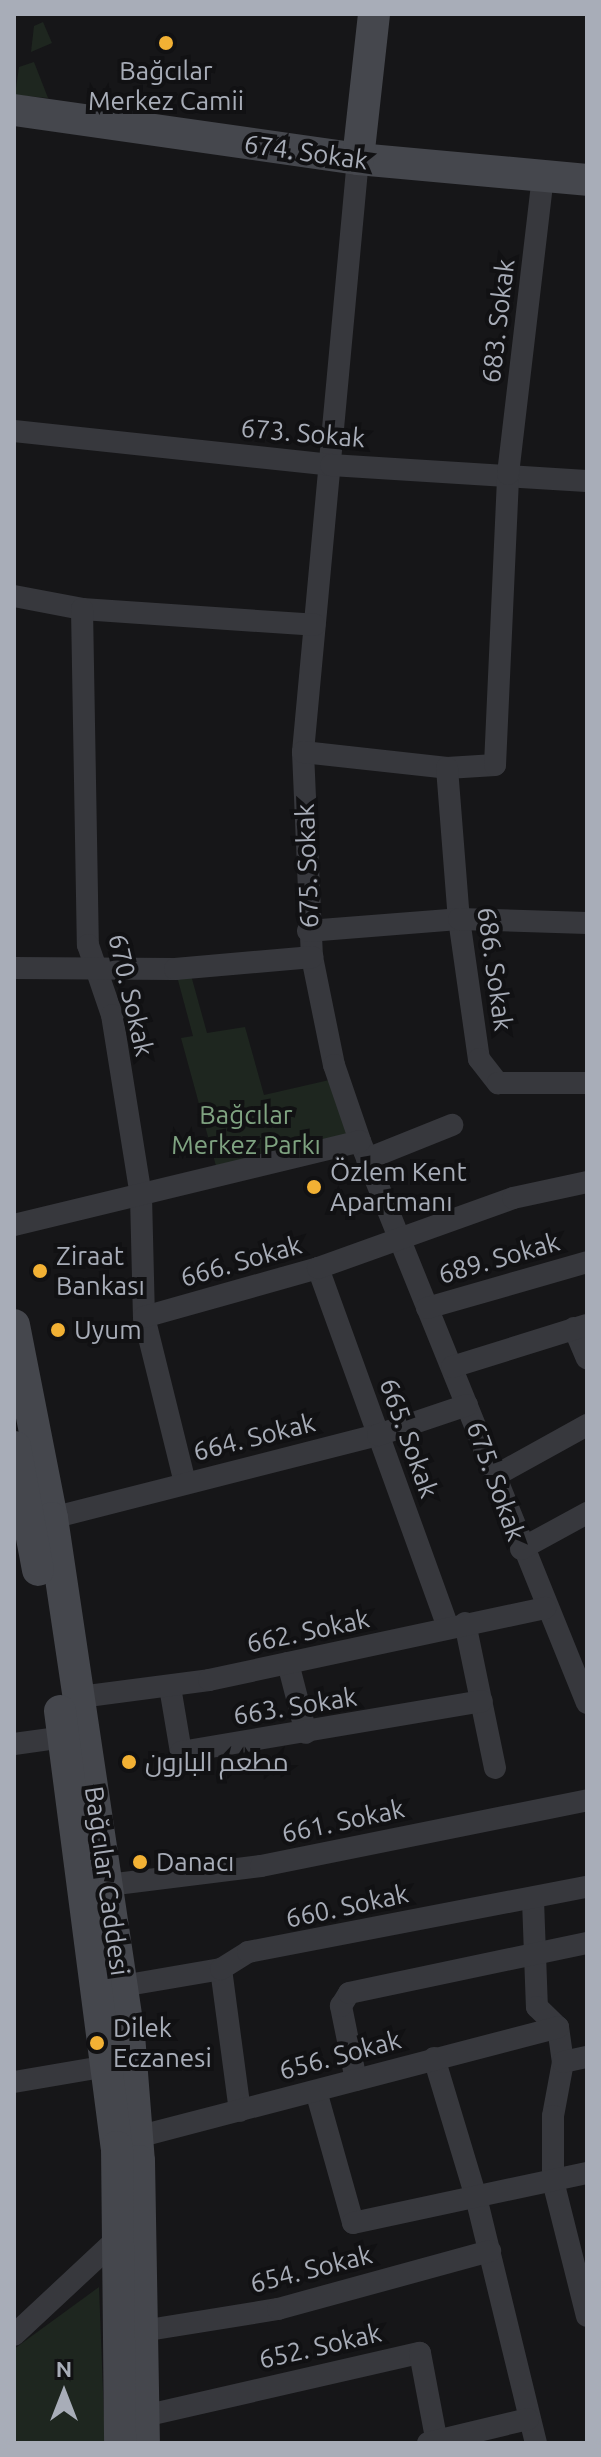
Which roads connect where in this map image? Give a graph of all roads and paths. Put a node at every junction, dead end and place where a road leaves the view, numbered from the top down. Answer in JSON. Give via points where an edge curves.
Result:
{"nodes":[{"id":1,"x":374,"y":14,"type":"edge"},
{"id":2,"x":18,"y":114,"type":"edge"},
{"id":3,"x":358,"y":159,"type":"junction"},
{"id":4,"x":543,"y":175,"type":"junction"},
{"id":5,"x":587,"y":180,"type":"edge"},
{"id":6,"x":14,"y":431,"type":"edge"},
{"id":7,"x":331,"y":465,"type":"junction"},
{"id":8,"x":508,"y":474,"type":"junction"},
{"id":9,"x":587,"y":481,"type":"edge"},
{"id":10,"x":14,"y":596,"type":"edge"},
{"id":11,"x":82,"y":609,"type":"junction"},
{"id":12,"x":314,"y":625,"type":"junction"},
{"id":13,"x":303,"y":752,"type":"junction"},
{"id":14,"x":447,"y":768,"type":"junction"},
{"id":15,"x":459,"y":919,"type":"junction"},
{"id":16,"x":587,"y":923,"type":"edge"},
{"id":17,"x":308,"y":931,"type":"junction"},
{"id":18,"x":312,"y":957,"type":"junction"},
{"id":19,"x":14,"y":968,"type":"edge"},
{"id":20,"x":97,"y":968,"type":"junction"},
{"id":21,"x":587,"y":1083,"type":"edge"},
{"id":22,"x":452,"y":1125,"type":"dead end"},
{"id":23,"x":364,"y":1150,"type":"junction"},
{"id":24,"x":587,"y":1182,"type":"edge"},
{"id":25,"x":141,"y":1196,"type":"junction"},
{"id":26,"x":14,"y":1225,"type":"edge"},
{"id":27,"x":397,"y":1239,"type":"junction"},
{"id":28,"x":587,"y":1262,"type":"edge"},
{"id":29,"x":318,"y":1268,"type":"junction"},
{"id":30,"x":427,"y":1308,"type":"junction"},
{"id":31,"x":144,"y":1317,"type":"junction"},
{"id":32,"x":14,"y":1325,"type":"edge"},
{"id":33,"x":580,"y":1327,"type":"edge"},
{"id":34,"x":587,"y":1358,"type":"edge"},
{"id":35,"x":452,"y":1367,"type":"junction"},
{"id":36,"x":467,"y":1405,"type":"junction"},
{"id":37,"x":587,"y":1425,"type":"edge"},
{"id":38,"x":378,"y":1435,"type":"junction"},
{"id":39,"x":14,"y":1440,"type":"edge"},
{"id":40,"x":495,"y":1476,"type":"junction"},
{"id":41,"x":185,"y":1483,"type":"junction"},
{"id":42,"x":587,"y":1513,"type":"edge"},
{"id":43,"x":52,"y":1518,"type":"junction"},
{"id":44,"x":521,"y":1549,"type":"junction"},
{"id":45,"x":26,"y":1566,"type":"edge"},
{"id":46,"x":545,"y":1608,"type":"junction"},
{"id":47,"x":457,"y":1625,"type":"junction"},
{"id":48,"x":288,"y":1663,"type":"junction"},
{"id":49,"x":581,"y":1669,"type":"edge"},
{"id":50,"x":170,"y":1687,"type":"junction"},
{"id":51,"x":80,"y":1697,"type":"junction"},
{"id":52,"x":482,"y":1701,"type":"junction"},
{"id":53,"x":587,"y":1703,"type":"edge"},
{"id":54,"x":306,"y":1733,"type":"junction"},
{"id":55,"x":64,"y":1737,"type":"junction"},
{"id":56,"x":14,"y":1744,"type":"edge"},
{"id":57,"x":495,"y":1768,"type":"dead end"},
{"id":58,"x":587,"y":1800,"type":"edge"},
{"id":59,"x":108,"y":1885,"type":"junction"},
{"id":60,"x":587,"y":1887,"type":"edge"},
{"id":61,"x":533,"y":1900,"type":"junction"},
{"id":62,"x":587,"y":1943,"type":"edge"},
{"id":63,"x":532,"y":1955,"type":"junction"},
{"id":64,"x":221,"y":1969,"type":"junction"},
{"id":65,"x":122,"y":1986,"type":"junction"},
{"id":66,"x":558,"y":2027,"type":"junction"},
{"id":67,"x":587,"y":2057,"type":"edge"},
{"id":68,"x":434,"y":2058,"type":"junction"},
{"id":69,"x":563,"y":2062,"type":"junction"},
{"id":70,"x":108,"y":2066,"type":"junction"},
{"id":71,"x":356,"y":2080,"type":"junction"},
{"id":72,"x":14,"y":2082,"type":"edge"},
{"id":73,"x":316,"y":2091,"type":"junction"},
{"id":74,"x":240,"y":2111,"type":"junction"},
{"id":75,"x":137,"y":2137,"type":"junction"},
{"id":76,"x":587,"y":2173,"type":"edge"},
{"id":77,"x":553,"y":2181,"type":"junction"},
{"id":78,"x":476,"y":2197,"type":"junction"},
{"id":79,"x":118,"y":2238,"type":"junction"},
{"id":80,"x":490,"y":2251,"type":"junction"},
{"id":81,"x":584,"y":2281,"type":"edge"},
{"id":82,"x":587,"y":2316,"type":"edge"},
{"id":83,"x":15,"y":2327,"type":"edge"},
{"id":84,"x":142,"y":2331,"type":"junction"},
{"id":85,"x":528,"y":2419,"type":"junction"},
{"id":86,"x":144,"y":2429,"type":"edge"},
{"id":87,"x":434,"y":2442,"type":"edge"},
{"id":88,"x":120,"y":2443,"type":"edge"},
{"id":89,"x":536,"y":2443,"type":"edge"}],
"edges":[{"from":1,"to":3,"type":"main road","name":"675. Sokak"},
{"from":2,"to":3,"type":"main road","name":"674. Sokak"},
{"from":3,"to":4,"type":"main road","name":"674. Sokak"},
{"from":3,"to":7,"type":"street","name":"675. Sokak"},
{"from":4,"to":5,"type":"main road","name":"674. Sokak"},
{"from":4,"to":8,"type":"street","name":"683. Sokak"},
{"from":6,"to":7,"type":"street","name":"673. Sokak"},
{"from":7,"to":8,"type":"street","name":"673. Sokak"},
{"from":7,"to":12,"type":"street","name":"675. Sokak"},
{"from":8,"to":9,"type":"street","name":"673. Sokak"},
{"from":8,"to":14,"type":"street","name":"683. Sokak","via":[[495,765]]},
{"from":10,"to":11,"type":"street"},
{"from":11,"to":12,"type":"street"},
{"from":11,"to":20,"type":"street","name":"670. Sokak","via":[[88,945]]},
{"from":12,"to":13,"type":"street","name":"675. Sokak"},
{"from":13,"to":14,"type":"street"},
{"from":13,"to":17,"type":"street","name":"675. Sokak"},
{"from":14,"to":15,"type":"street","name":"686. Sokak"},
{"from":15,"to":16,"type":"street"},
{"from":15,"to":17,"type":"street"},
{"from":15,"to":21,"type":"street","name":"686. Sokak","via":[[479,1059],[488,1071],[498,1083]]},
{"from":17,"to":18,"type":"street","name":"675. Sokak"},
{"from":18,"to":20,"type":"street","via":[[175,969]]},
{"from":18,"to":23,"type":"street","name":"675. Sokak","via":[[334,1065]]},
{"from":19,"to":20,"type":"street"},
{"from":20,"to":25,"type":"street","name":"670. Sokak","via":[[112,1015]]},
{"from":22,"to":23,"type":"street"},
{"from":23,"to":25,"type":"street"},
{"from":23,"to":27,"type":"street","name":"675. Sokak"},
{"from":24,"to":27,"type":"street","name":"666. Sokak","via":[[513,1198]]},
{"from":25,"to":26,"type":"street"},
{"from":25,"to":31,"type":"street","name":"670. Sokak"},
{"from":27,"to":29,"type":"street","name":"666. Sokak"},
{"from":27,"to":30,"type":"street","name":"675. Sokak"},
{"from":28,"to":30,"type":"street","name":"689. Sokak"},
{"from":29,"to":31,"type":"street","name":"666. Sokak"},
{"from":29,"to":38,"type":"street","name":"665. Sokak"},
{"from":30,"to":35,"type":"street","name":"675. Sokak"},
{"from":31,"to":41,"type":"street","name":"670. Sokak"},
{"from":32,"to":43,"type":"main road","name":"Bağcılar Caddesi"},
{"from":33,"to":34,"type":"street"},
{"from":33,"to":35,"type":"street"},
{"from":35,"to":36,"type":"street","name":"675. Sokak"},
{"from":36,"to":38,"type":"street","name":"664. Sokak"},
{"from":36,"to":40,"type":"street","name":"675. Sokak"},
{"from":37,"to":40,"type":"street"},
{"from":38,"to":41,"type":"street","name":"664. Sokak"},
{"from":38,"to":47,"type":"street","name":"665. Sokak"},
{"from":39,"to":45,"type":"main road","name":"Bağcılar Caddesi"},
{"from":40,"to":44,"type":"street","name":"675. Sokak"},
{"from":41,"to":43,"type":"street","name":"664. Sokak"},
{"from":42,"to":44,"type":"street"},
{"from":43,"to":51,"type":"main road","name":"Bağcılar Caddesi"},
{"from":44,"to":46,"type":"street","name":"675. Sokak"},
{"from":45,"to":55,"type":"main road","name":"Bağcılar Caddesi"},
{"from":46,"to":47,"type":"street","name":"662. Sokak"},
{"from":46,"to":49,"type":"street","name":"675. Sokak"},
{"from":47,"to":48,"type":"street","name":"662. Sokak"},
{"from":47,"to":52,"type":"street","name":"665. Sokak"},
{"from":48,"to":50,"type":"street","name":"662. Sokak"},
{"from":48,"to":54,"type":"street"},
{"from":49,"to":53,"type":"street","name":"675. Sokak"},
{"from":50,"to":51,"type":"street","name":"662. Sokak"},
{"from":50,"to":54,"type":"street","name":"663. Sokak","via":[[181,1752]]},
{"from":51,"to":59,"type":"main road","name":"Bağcılar Caddesi"},
{"from":52,"to":54,"type":"street","name":"663. Sokak"},
{"from":52,"to":57,"type":"street","name":"665. Sokak"},
{"from":55,"to":56,"type":"street"},
{"from":55,"to":70,"type":"main road","name":"Bağcılar Caddesi"},
{"from":58,"to":59,"type":"street","name":"661. Sokak","via":[[261,1866]]},
{"from":59,"to":65,"type":"main road","name":"Bağcılar Caddesi"},
{"from":60,"to":61,"type":"street","name":"660. Sokak"},
{"from":61,"to":63,"type":"street"},
{"from":61,"to":64,"type":"street","name":"660. Sokak","via":[[248,1952]]},
{"from":62,"to":63,"type":"street"},
{"from":63,"to":66,"type":"street","via":[[537,2007]]},
{"from":63,"to":71,"type":"street","via":[[349,1993],[341,2006]]},
{"from":64,"to":65,"type":"street","name":"660. Sokak"},
{"from":64,"to":74,"type":"street"},
{"from":65,"to":75,"type":"main road","name":"Bağcılar Caddesi"},
{"from":66,"to":68,"type":"street","name":"656. Sokak"},
{"from":66,"to":69,"type":"street"},
{"from":67,"to":69,"type":"street"},
{"from":68,"to":71,"type":"street","name":"656. Sokak"},
{"from":68,"to":78,"type":"street"},
{"from":69,"to":77,"type":"street","via":[[553,2116]]},
{"from":70,"to":72,"type":"street"},
{"from":70,"to":79,"type":"main road","name":"Bağcılar Caddesi"},
{"from":71,"to":73,"type":"street","name":"656. Sokak"},
{"from":73,"to":74,"type":"street","name":"656. Sokak"},
{"from":73,"to":78,"type":"street","via":[[353,2223]]},
{"from":74,"to":75,"type":"street","name":"656. Sokak"},
{"from":75,"to":84,"type":"main road","name":"Bağcılar Caddesi"},
{"from":76,"to":77,"type":"street"},
{"from":77,"to":78,"type":"street"},
{"from":77,"to":81,"type":"street"},
{"from":78,"to":80,"type":"street"},
{"from":79,"to":83,"type":"street"},
{"from":79,"to":88,"type":"main road","name":"Bağcılar Caddesi"},
{"from":80,"to":84,"type":"street","name":"654. Sokak","via":[[278,2309]]},
{"from":80,"to":85,"type":"street"},
{"from":81,"to":82,"type":"street"},
{"from":84,"to":86,"type":"main road","name":"Bağcılar Caddesi"},
{"from":85,"to":87,"type":"street"},
{"from":85,"to":89,"type":"street"},
{"from":86,"to":87,"type":"street","name":"652. Sokak","via":[[420,2353]]}]}
